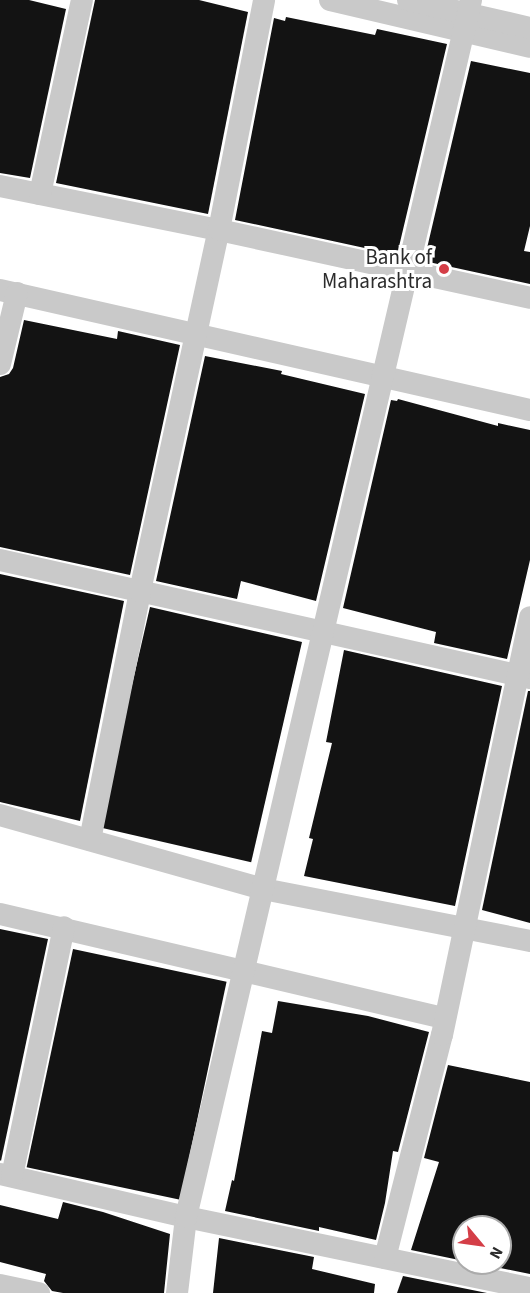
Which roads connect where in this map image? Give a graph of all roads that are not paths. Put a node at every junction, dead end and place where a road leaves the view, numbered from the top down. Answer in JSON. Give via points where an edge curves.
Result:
{"nodes":[{"id":1,"x":82,"y":0,"type":"edge"},
{"id":2,"x":264,"y":0,"type":"edge"},
{"id":3,"x":330,"y":0,"type":"edge"},
{"id":4,"x":408,"y":0,"type":"edge"},
{"id":5,"x":468,"y":15,"type":"edge"},
{"id":6,"x":530,"y":28,"type":"edge"},
{"id":7,"x":530,"y":47,"type":"edge"},
{"id":8,"x":0,"y":186,"type":"edge"},
{"id":9,"x":40,"y":194,"type":"junction"},
{"id":10,"x":219,"y":230,"type":"junction"},
{"id":11,"x":408,"y":270,"type":"junction"},
{"id":12,"x":8,"y":291,"type":"edge"},
{"id":13,"x":530,"y":298,"type":"edge"},
{"id":14,"x":196,"y":333,"type":"junction"},
{"id":15,"x":0,"y":364,"type":"edge"},
{"id":16,"x":383,"y":378,"type":"junction"},
{"id":17,"x":530,"y":410,"type":"edge"},
{"id":18,"x":0,"y":560,"type":"edge"},
{"id":19,"x":140,"y":591,"type":"junction"},
{"id":20,"x":530,"y":617,"type":"edge"},
{"id":21,"x":323,"y":632,"type":"junction"},
{"id":22,"x":524,"y":677,"type":"edge"},
{"id":23,"x":0,"y":815,"type":"edge"},
{"id":24,"x":90,"y":840,"type":"junction"},
{"id":25,"x":263,"y":889,"type":"junction"},
{"id":26,"x":0,"y":914,"type":"edge"},
{"id":27,"x":64,"y":927,"type":"junction"},
{"id":28,"x":465,"y":928,"type":"junction"},
{"id":29,"x":530,"y":941,"type":"edge"},
{"id":30,"x":244,"y":970,"type":"junction"},
{"id":31,"x":445,"y":1018,"type":"junction"},
{"id":32,"x":6,"y":1175,"type":"edge"},
{"id":33,"x":186,"y":1217,"type":"junction"},
{"id":34,"x":386,"y":1258,"type":"junction"},
{"id":35,"x":0,"y":1286,"type":"edge"},
{"id":36,"x":530,"y":1288,"type":"edge"},
{"id":37,"x":39,"y":1293,"type":"edge"},
{"id":38,"x":177,"y":1293,"type":"edge"}],
"edges":[{"from":1,"to":9,"type":"street"},
{"from":2,"to":10,"type":"street"},
{"from":3,"to":5,"type":"street"},
{"from":4,"to":5,"type":"street"},
{"from":5,"to":6,"type":"street"},
{"from":5,"to":7,"type":"street"},
{"from":5,"to":11,"type":"street"},
{"from":8,"to":9,"type":"street"},
{"from":9,"to":10,"type":"street"},
{"from":10,"to":11,"type":"street"},
{"from":10,"to":14,"type":"street"},
{"from":11,"to":13,"type":"street"},
{"from":11,"to":16,"type":"street"},
{"from":12,"to":14,"type":"street"},
{"from":12,"to":15,"type":"street"},
{"from":14,"to":16,"type":"street"},
{"from":14,"to":19,"type":"street"},
{"from":16,"to":17,"type":"street"},
{"from":16,"to":21,"type":"street"},
{"from":18,"to":19,"type":"street"},
{"from":19,"to":21,"type":"street"},
{"from":19,"to":24,"type":"street"},
{"from":20,"to":22,"type":"street"},
{"from":21,"to":22,"type":"street"},
{"from":21,"to":25,"type":"street"},
{"from":22,"to":28,"type":"street"},
{"from":23,"to":24,"type":"street"},
{"from":24,"to":25,"type":"street"},
{"from":25,"to":28,"type":"street"},
{"from":25,"to":30,"type":"street"},
{"from":26,"to":27,"type":"street"},
{"from":27,"to":30,"type":"street"},
{"from":27,"to":32,"type":"street"},
{"from":28,"to":29,"type":"street"},
{"from":28,"to":31,"type":"street"},
{"from":30,"to":31,"type":"street"},
{"from":30,"to":33,"type":"street"},
{"from":31,"to":34,"type":"street"},
{"from":32,"to":33,"type":"street"},
{"from":33,"to":34,"type":"street"},
{"from":33,"to":38,"type":"street"},
{"from":34,"to":36,"type":"street"},
{"from":35,"to":37,"type":"street"}]}
